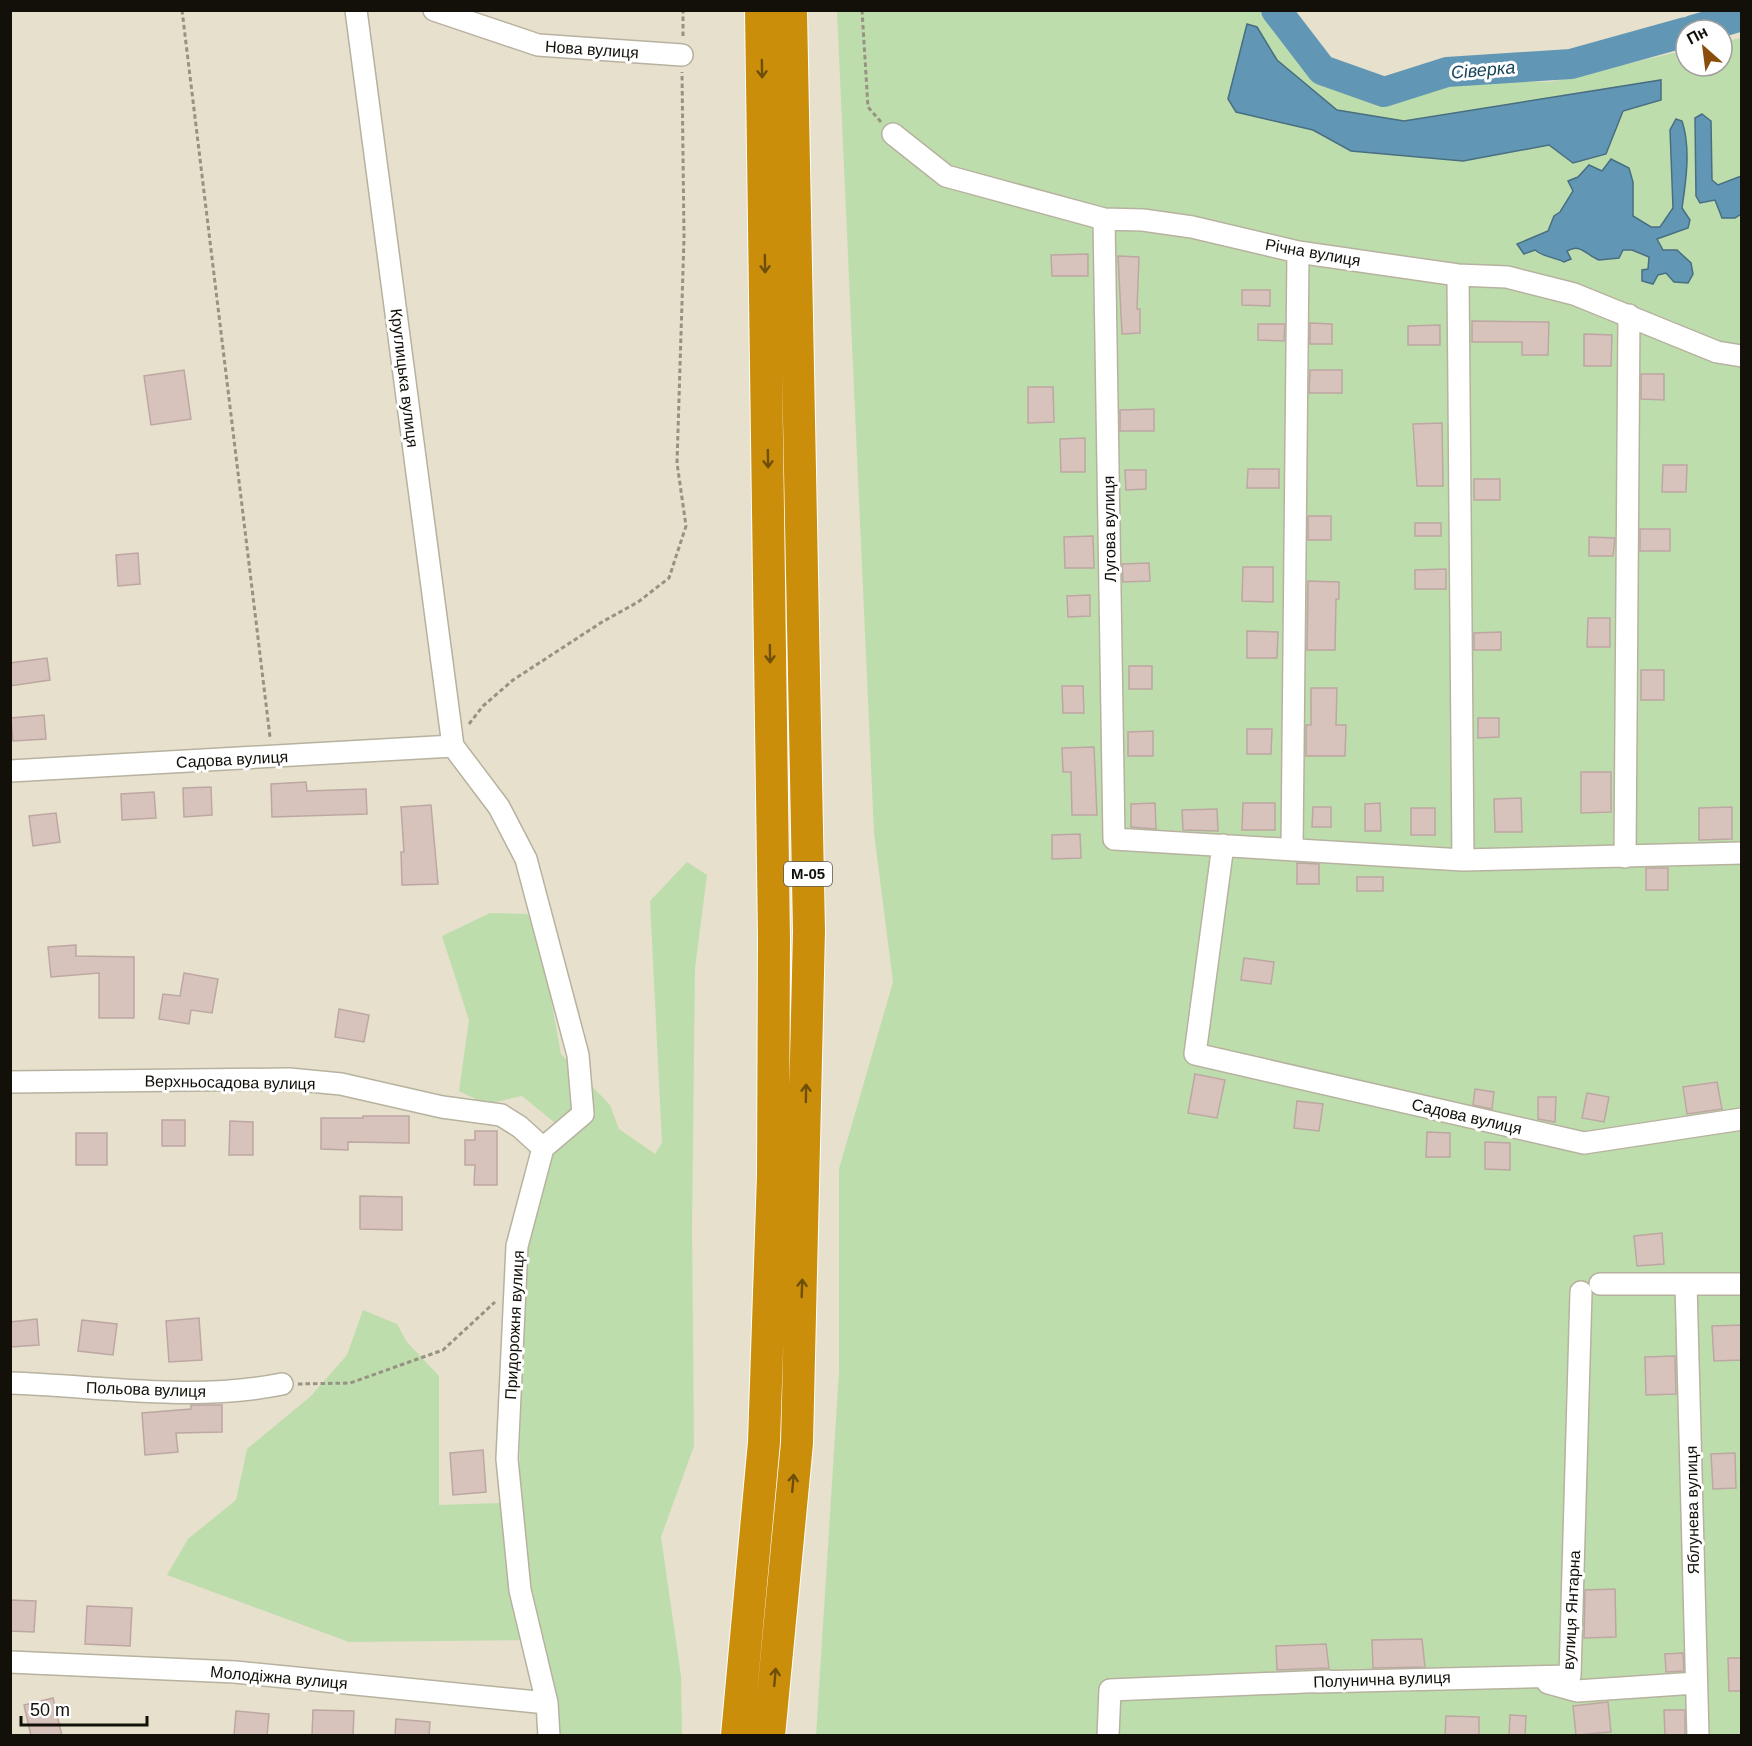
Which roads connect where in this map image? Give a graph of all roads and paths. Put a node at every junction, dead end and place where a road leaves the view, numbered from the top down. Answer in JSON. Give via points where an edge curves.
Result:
{"nodes":[{"id":1,"x":182,"y":10,"type":"edge"},
{"id":2,"x":356,"y":10,"type":"edge"},
{"id":3,"x":434,"y":10,"type":"edge"},
{"id":4,"x":683,"y":10,"type":"edge"},
{"id":5,"x":761,"y":10,"type":"edge"},
{"id":6,"x":791,"y":10,"type":"edge"},
{"id":7,"x":862,"y":10,"type":"edge"},
{"id":8,"x":682,"y":55,"type":"junction"},
{"id":9,"x":893,"y":134,"type":"joint"},
{"id":10,"x":1104,"y":219,"type":"junction"},
{"id":11,"x":1298,"y":252,"type":"junction"},
{"id":12,"x":1458,"y":275,"type":"junction"},
{"id":13,"x":1629,"y":315,"type":"junction"},
{"id":14,"x":1742,"y":356,"type":"edge"},
{"id":15,"x":453,"y":746,"type":"junction"},
{"id":16,"x":272,"y":757,"type":"junction"},
{"id":17,"x":10,"y":771,"type":"edge"},
{"id":18,"x":1223,"y":845,"type":"junction"},
{"id":19,"x":1292,"y":850,"type":"junction"},
{"id":20,"x":1742,"y":854,"type":"edge"},
{"id":21,"x":1625,"y":857,"type":"junction"},
{"id":22,"x":1463,"y":860,"type":"junction"},
{"id":23,"x":10,"y":1082,"type":"edge"},
{"id":24,"x":1742,"y":1119,"type":"edge"},
{"id":25,"x":543,"y":1148,"type":"junction"},
{"id":26,"x":515,"y":1283,"type":"junction"},
{"id":27,"x":1686,"y":1284,"type":"junction"},
{"id":28,"x":1742,"y":1284,"type":"edge"},
{"id":29,"x":10,"y":1383,"type":"edge"},
{"id":30,"x":282,"y":1384,"type":"joint"},
{"id":31,"x":10,"y":1662,"type":"edge"},
{"id":32,"x":1316,"y":1682,"type":"junction"},
{"id":33,"x":1696,"y":1683,"type":"junction"},
{"id":34,"x":547,"y":1704,"type":"junction"},
{"id":35,"x":549,"y":1736,"type":"edge"},
{"id":36,"x":737,"y":1736,"type":"edge"},
{"id":37,"x":769,"y":1736,"type":"edge"},
{"id":38,"x":1108,"y":1736,"type":"edge"},
{"id":39,"x":1698,"y":1736,"type":"edge"}],
"edges":[{"from":1,"to":16,"type":"path"},
{"from":2,"to":15,"type":"street","name":"Круглицька вулиця"},
{"from":3,"to":8,"type":"street","name":"Нова вулиця","via":[[538,45]]},
{"from":4,"to":8,"type":"path"},
{"from":5,"to":36,"type":"highway","number":"М-05","one_way":true,"via":[[774,938],[772,1175],[764,1442]]},
{"from":37,"to":6,"type":"highway","number":"М-05","one_way":true,"via":[[797,1443],[809,932]]},
{"from":7,"to":9,"type":"path","via":[[868,107]]},
{"from":8,"to":15,"type":"path","via":[[684,238],[677,463],[686,526],[669,578],[638,602],[513,680],[483,706]]},
{"from":9,"to":10,"type":"street","name":"Річна вулиця","via":[[946,176]]},
{"from":10,"to":11,"type":"street","name":"Річна вулиця","via":[[1192,227]]},
{"from":10,"to":18,"type":"street","name":"Лугова вулиця","via":[[1114,838]]},
{"from":11,"to":12,"type":"street","name":"Річна вулиця"},
{"from":11,"to":19,"type":"street"},
{"from":12,"to":13,"type":"street","name":"Річна вулиця","via":[[1507,277],[1574,294]]},
{"from":12,"to":22,"type":"street"},
{"from":13,"to":14,"type":"street","name":"Річна вулиця","via":[[1717,352]]},
{"from":13,"to":21,"type":"street"},
{"from":15,"to":16,"type":"street","name":"Садова вулиця"},
{"from":15,"to":25,"type":"street","via":[[499,807],[526,859],[578,1055],[583,1114]]},
{"from":16,"to":17,"type":"street","name":"Садова вулиця"},
{"from":18,"to":19,"type":"street"},
{"from":18,"to":24,"type":"street","name":"Садова вулиця","via":[[1195,1054],[1584,1143]]},
{"from":19,"to":22,"type":"street"},
{"from":20,"to":21,"type":"street"},
{"from":21,"to":22,"type":"street"},
{"from":23,"to":25,"type":"street","name":"Верхньосадова вулиця","via":[[289,1080],[341,1084],[442,1107],[501,1115]]},
{"from":25,"to":26,"type":"street","name":"Придорожня вулиця","via":[[517,1246]]},
{"from":26,"to":30,"type":"path","via":[[443,1350],[350,1383]]},
{"from":26,"to":34,"type":"street","name":"Придорожня вулиця","via":[[507,1459],[520,1590]]},
{"from":27,"to":28,"type":"street"},
{"from":27,"to":32,"type":"street","name":"вулиця Янтарна","via":[[1590,1288],[1570,1676]]},
{"from":27,"to":33,"type":"street","name":"Яблунева вулиця"},
{"from":29,"to":30,"type":"street","name":"Польова вулиця","via":[[201,1392],[253,1390]]},
{"from":31,"to":34,"type":"street","name":"Молодіжна вулиця","via":[[235,1672]]},
{"from":32,"to":33,"type":"street","name":"Полунична вулиця","via":[[1512,1674],[1577,1691]]},
{"from":32,"to":38,"type":"street","name":"Полунична вулиця","via":[[1110,1690]]},
{"from":33,"to":39,"type":"street","name":"Яблунева вулиця"},
{"from":34,"to":35,"type":"street","name":"Придорожня вулиця"}]}
